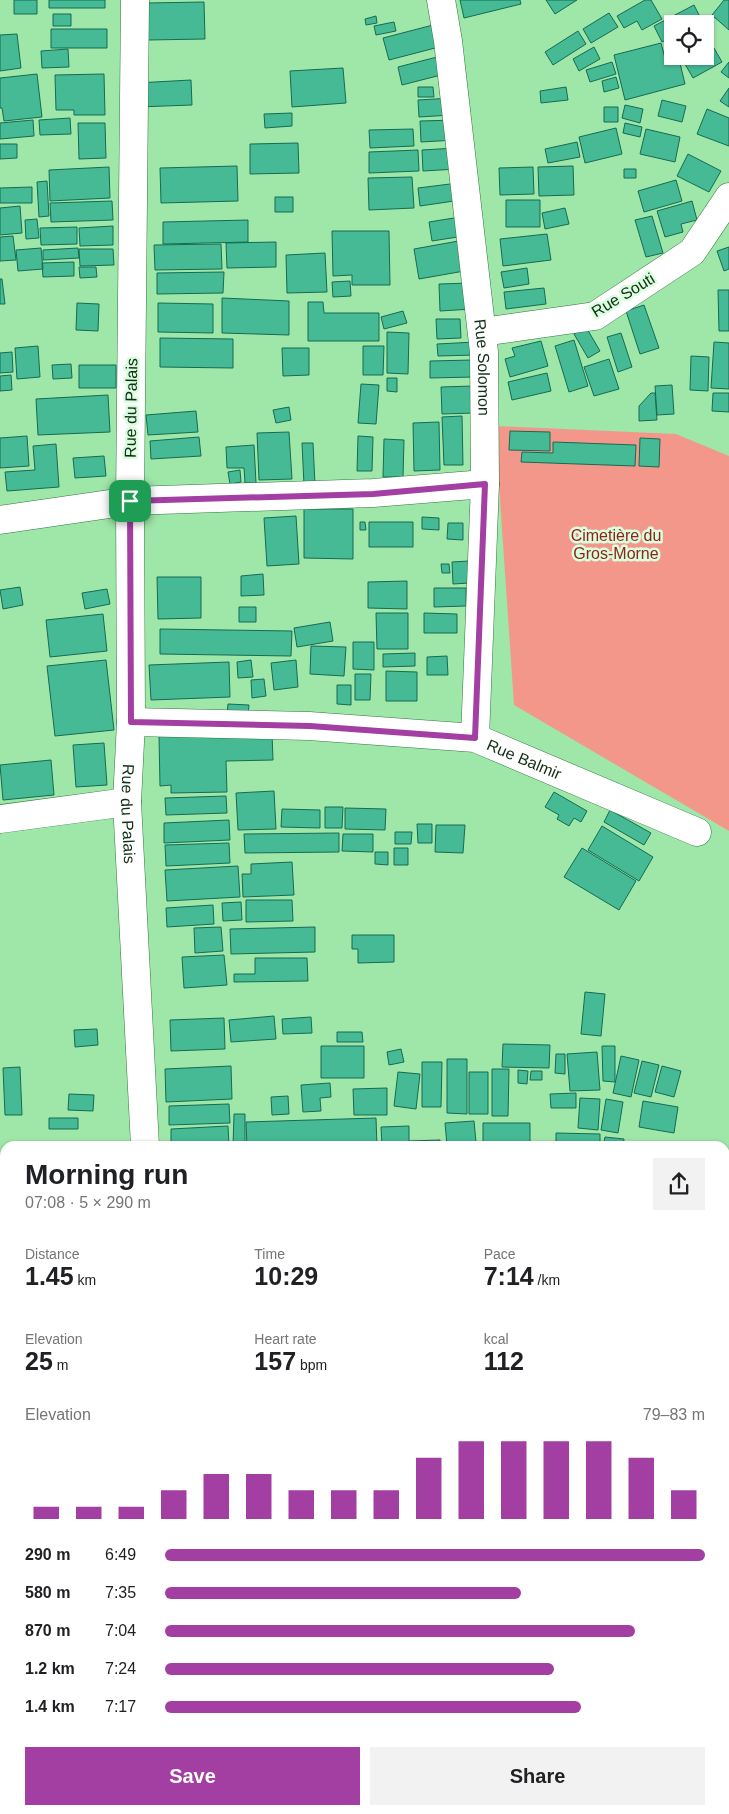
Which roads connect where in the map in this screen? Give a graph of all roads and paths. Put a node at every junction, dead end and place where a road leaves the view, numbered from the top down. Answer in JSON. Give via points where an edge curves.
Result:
{"nodes":[{"id":1,"x":135,"y":0,"type":"edge"},
{"id":2,"x":441,"y":0,"type":"edge"},
{"id":3,"x":729,"y":197,"type":"edge"},
{"id":4,"x":482,"y":332,"type":"junction"},
{"id":5,"x":485,"y":484,"type":"junction"},
{"id":6,"x":130,"y":501,"type":"junction"},
{"id":7,"x":0,"y":520,"type":"edge"},
{"id":8,"x":131,"y":722,"type":"junction"},
{"id":9,"x":475,"y":738,"type":"junction"},
{"id":10,"x":127,"y":802,"type":"junction"},
{"id":11,"x":1,"y":813,"type":"edge"},
{"id":12,"x":697,"y":832,"type":"dead end"},
{"id":13,"x":145,"y":1141,"type":"edge"}],
"edges":[{"from":1,"to":6,"type":"street","name":"Rue du Palais"},
{"from":2,"to":4,"type":"street","name":"Rue Solomon"},
{"from":3,"to":4,"type":"street","name":"Rue Souti","via":[[692,252],[595,316]]},
{"from":4,"to":5,"type":"street","name":"Rue Solomon"},
{"from":5,"to":6,"type":"street","via":[[373,494]]},
{"from":5,"to":9,"type":"street","name":"Rue Solomon"},
{"from":6,"to":7,"type":"street"},
{"from":6,"to":8,"type":"street","name":"Rue du Palais"},
{"from":8,"to":9,"type":"street","name":"Rue Balmir","via":[[310,726]]},
{"from":8,"to":10,"type":"street","name":"Rue du Palais"},
{"from":9,"to":12,"type":"street","name":"Rue Balmir"},
{"from":10,"to":11,"type":"street"},
{"from":10,"to":13,"type":"street","name":"Rue du Palais"}]}
